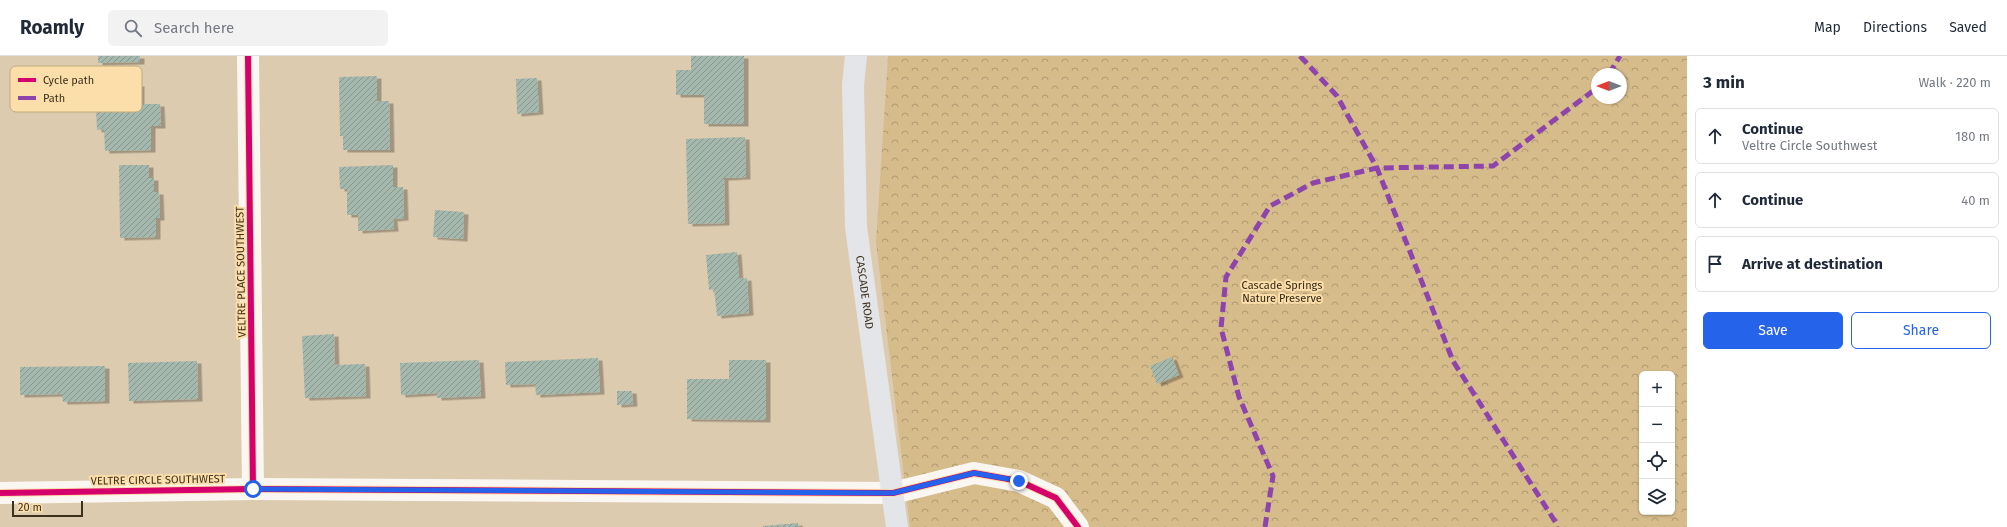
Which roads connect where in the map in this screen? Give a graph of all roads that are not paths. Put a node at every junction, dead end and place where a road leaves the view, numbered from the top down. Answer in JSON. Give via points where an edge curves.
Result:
{"nodes":[{"id":1,"x":248,"y":56,"type":"edge"},
{"id":2,"x":856,"y":56,"type":"edge"},
{"id":3,"x":253,"y":489,"type":"junction"},
{"id":4,"x":0,"y":493,"type":"edge"},
{"id":5,"x":893,"y":493,"type":"junction"},
{"id":6,"x":897,"y":527,"type":"edge"},
{"id":7,"x":1078,"y":527,"type":"edge"}],
"edges":[{"from":1,"to":3,"type":"street","name":"VELTRE PLACE SOUTHWEST"},
{"from":2,"to":5,"type":"main road","name":"CASCADE ROAD","via":[[853,85],[856,227]]},
{"from":3,"to":4,"type":"street","name":"VELTRE CIRCLE SOUTHWEST"},
{"from":3,"to":5,"type":"street","name":"VELTRE CIRCLE SOUTHWEST"},
{"from":5,"to":6,"type":"main road","name":"CASCADE ROAD"},
{"from":5,"to":7,"type":"street","name":"VELTRE CIRCLE SOUTHWEST","via":[[974,473],[1019,481],[1056,498]]}]}
